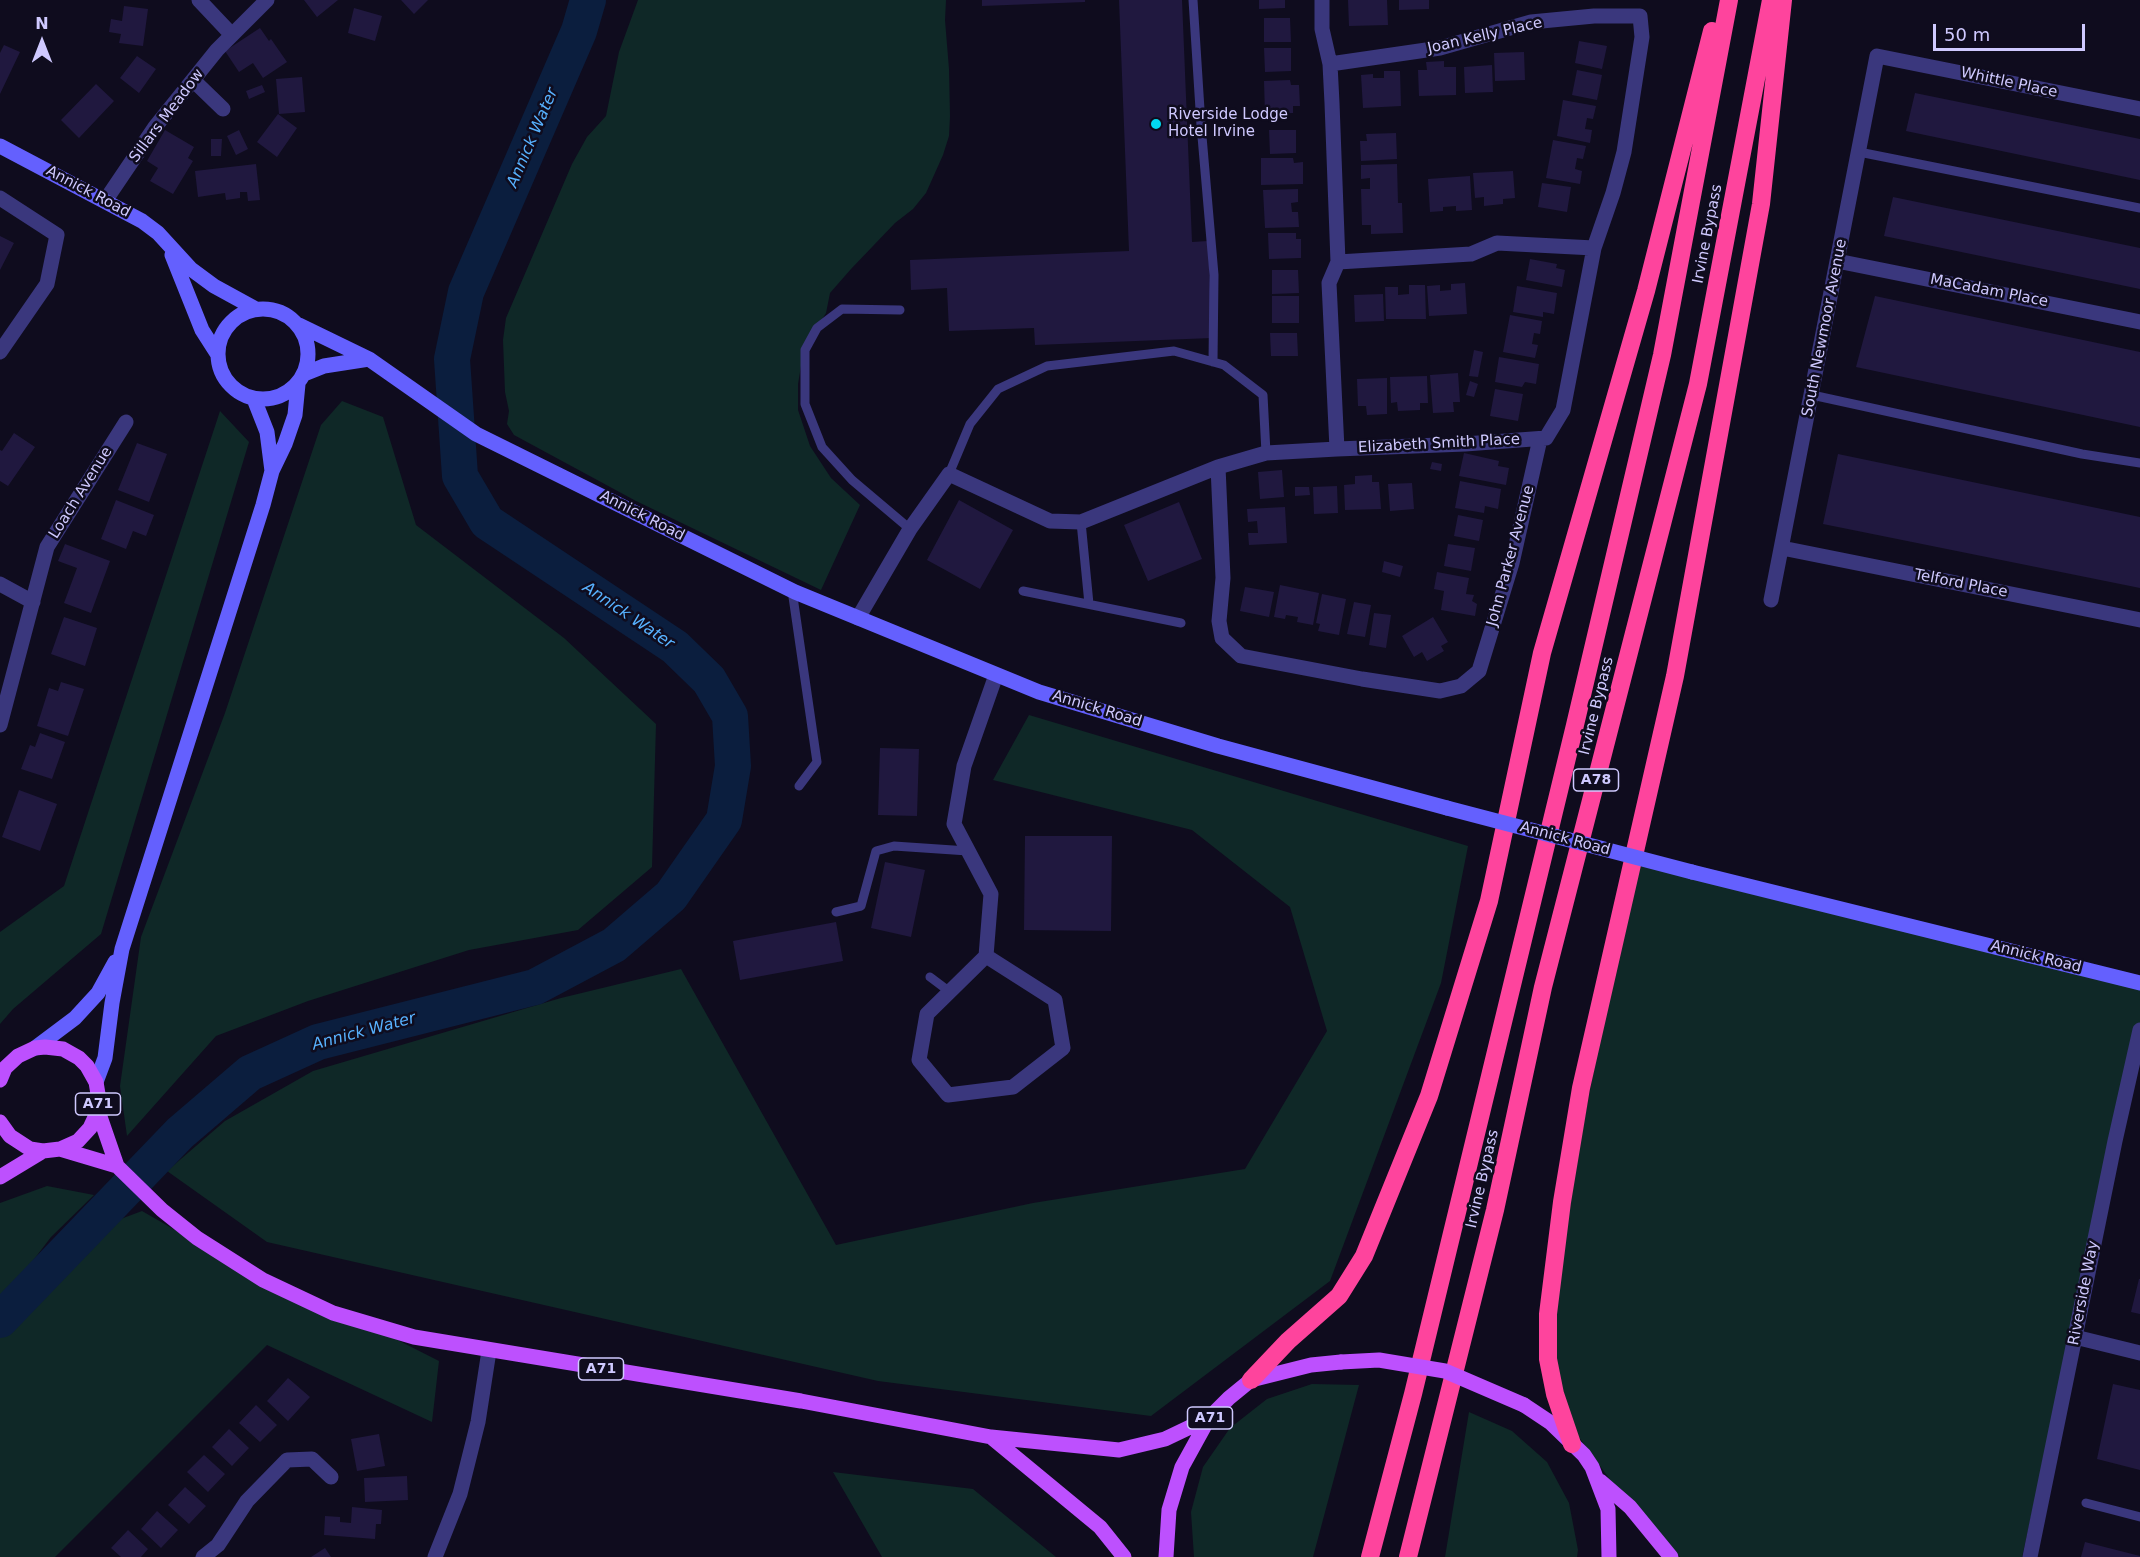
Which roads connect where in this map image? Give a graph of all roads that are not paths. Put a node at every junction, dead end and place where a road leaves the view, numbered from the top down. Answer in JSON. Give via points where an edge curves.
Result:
{"nodes":[{"id":1,"x":199,"y":0,"type":"edge"},
{"id":2,"x":267,"y":0,"type":"edge"},
{"id":3,"x":1193,"y":0,"type":"edge"},
{"id":4,"x":1322,"y":0,"type":"edge"},
{"id":5,"x":1720,"y":0,"type":"edge"},
{"id":6,"x":1729,"y":0,"type":"edge"},
{"id":7,"x":1771,"y":0,"type":"edge"},
{"id":8,"x":1783,"y":0,"type":"edge"},
{"id":9,"x":1640,"y":16,"type":"joint"},
{"id":10,"x":232,"y":34,"type":"junction"},
{"id":11,"x":1877,"y":56,"type":"joint"},
{"id":12,"x":1329,"y":63,"type":"junction"},
{"id":13,"x":193,"y":80,"type":"junction"},
{"id":14,"x":223,"y":109,"type":"dead end"},
{"id":15,"x":2140,"y":109,"type":"edge"},
{"id":16,"x":0,"y":146,"type":"edge"},
{"id":17,"x":1859,"y":152,"type":"junction"},
{"id":18,"x":0,"y":198,"type":"edge"},
{"id":19,"x":105,"y":201,"type":"junction"},
{"id":20,"x":2140,"y":208,"type":"edge"},
{"id":21,"x":169,"y":247,"type":"junction"},
{"id":22,"x":1594,"y":248,"type":"junction"},
{"id":23,"x":1838,"y":261,"type":"junction"},
{"id":24,"x":1338,"y":262,"type":"junction"},
{"id":25,"x":256,"y":309,"type":"junction"},
{"id":26,"x":900,"y":310,"type":"dead end"},
{"id":27,"x":2140,"y":322,"type":"edge"},
{"id":28,"x":299,"y":325,"type":"junction"},
{"id":29,"x":0,"y":352,"type":"edge"},
{"id":30,"x":218,"y":356,"type":"junction"},
{"id":31,"x":369,"y":359,"type":"junction"},
{"id":32,"x":1213,"y":362,"type":"junction"},
{"id":33,"x":301,"y":379,"type":"junction"},
{"id":34,"x":1812,"y":394,"type":"junction"},
{"id":35,"x":254,"y":399,"type":"junction"},
{"id":36,"x":126,"y":422,"type":"dead end"},
{"id":37,"x":1540,"y":439,"type":"junction"},
{"id":38,"x":1337,"y":449,"type":"junction"},
{"id":39,"x":1266,"y":453,"type":"junction"},
{"id":40,"x":2140,"y":463,"type":"edge"},
{"id":41,"x":1218,"y":467,"type":"junction"},
{"id":42,"x":272,"y":471,"type":"junction"},
{"id":43,"x":949,"y":474,"type":"junction"},
{"id":44,"x":1081,"y":522,"type":"junction"},
{"id":45,"x":910,"y":529,"type":"junction"},
{"id":46,"x":1782,"y":548,"type":"junction"},
{"id":47,"x":0,"y":584,"type":"edge"},
{"id":48,"x":792,"y":590,"type":"junction"},
{"id":49,"x":1023,"y":591,"type":"dead end"},
{"id":50,"x":1771,"y":600,"type":"dead end"},
{"id":51,"x":33,"y":602,"type":"junction"},
{"id":52,"x":1089,"y":604,"type":"junction"},
{"id":53,"x":858,"y":618,"type":"junction"},
{"id":54,"x":2140,"y":620,"type":"edge"},
{"id":55,"x":1181,"y":623,"type":"dead end"},
{"id":56,"x":996,"y":675,"type":"junction"},
{"id":57,"x":0,"y":725,"type":"edge"},
{"id":58,"x":799,"y":786,"type":"dead end"},
{"id":59,"x":968,"y":851,"type":"junction"},
{"id":60,"x":836,"y":912,"type":"dead end"},
{"id":61,"x":122,"y":949,"type":"junction"},
{"id":62,"x":986,"y":956,"type":"junction"},
{"id":63,"x":930,"y":977,"type":"dead end"},
{"id":64,"x":2140,"y":983,"type":"edge"},
{"id":65,"x":950,"y":992,"type":"junction"},
{"id":66,"x":2140,"y":1030,"type":"edge"},
{"id":67,"x":35,"y":1048,"type":"junction"},
{"id":68,"x":0,"y":1080,"type":"edge"},
{"id":69,"x":96,"y":1082,"type":"junction"},
{"id":70,"x":98,"y":1111,"type":"junction"},
{"id":71,"x":0,"y":1122,"type":"edge"},
{"id":72,"x":60,"y":1149,"type":"junction"},
{"id":73,"x":43,"y":1151,"type":"junction"},
{"id":74,"x":117,"y":1166,"type":"junction"},
{"id":75,"x":0,"y":1177,"type":"edge"},
{"id":76,"x":2075,"y":1337,"type":"junction"},
{"id":77,"x":489,"y":1350,"type":"junction"},
{"id":78,"x":2140,"y":1353,"type":"edge"},
{"id":79,"x":1251,"y":1380,"type":"junction"},
{"id":80,"x":1209,"y":1418,"type":"junction"},
{"id":81,"x":991,"y":1437,"type":"junction"},
{"id":82,"x":1572,"y":1444,"type":"junction"},
{"id":83,"x":331,"y":1477,"type":"dead end"},
{"id":84,"x":1597,"y":1479,"type":"junction"},
{"id":85,"x":2086,"y":1503,"type":"dead end"},
{"id":86,"x":2140,"y":1517,"type":"edge"},
{"id":87,"x":203,"y":1557,"type":"edge"},
{"id":88,"x":435,"y":1557,"type":"edge"},
{"id":89,"x":1124,"y":1557,"type":"edge"},
{"id":90,"x":1166,"y":1557,"type":"edge"},
{"id":91,"x":1370,"y":1557,"type":"edge"},
{"id":92,"x":1408,"y":1557,"type":"edge"},
{"id":93,"x":1609,"y":1557,"type":"edge"},
{"id":94,"x":1671,"y":1557,"type":"edge"},
{"id":95,"x":2030,"y":1557,"type":"edge"}],
"edges":[{"from":1,"to":10,"type":"street"},
{"from":2,"to":10,"type":"street","name":"Sillars Meadow"},
{"from":3,"to":32,"type":"lane","via":[[1214,275]]},
{"from":4,"to":12,"type":"street","via":[[1322,29]]},
{"from":5,"to":79,"type":"highway","via":[[1646,291],[1542,653],[1489,901],[1429,1096],[1364,1256],[1339,1296]]},
{"from":6,"to":91,"type":"highway","name":"Irvine Bypass","number":"A78","via":[[1662,355]]},
{"from":7,"to":92,"type":"highway","name":"Irvine Bypass","number":"A78","via":[[1698,384],[1543,987],[1495,1210]]},
{"from":8,"to":82,"type":"highway","via":[[1761,204],[1675,676],[1581,1088],[1562,1202],[1548,1314],[1548,1359]]},
{"from":9,"to":12,"type":"street","name":"Joan Kelly Place","via":[[1531,22],[1440,48]]},
{"from":9,"to":22,"type":"street","name":"John Parker Avenue","via":[[1642,37],[1624,152]]},
{"from":10,"to":13,"type":"street","name":"Sillars Meadow"},
{"from":11,"to":15,"type":"street","name":"Whittle Place"},
{"from":11,"to":17,"type":"street","name":"South Newmoor Avenue"},
{"from":12,"to":24,"type":"street"},
{"from":13,"to":14,"type":"street"},
{"from":13,"to":19,"type":"street","name":"Sillars Meadow"},
{"from":16,"to":19,"type":"main road","name":"Annick Road"},
{"from":17,"to":20,"type":"lane"},
{"from":17,"to":23,"type":"street","name":"South Newmoor Avenue"},
{"from":18,"to":29,"type":"street","via":[[57,235],[47,284]]},
{"from":19,"to":21,"type":"main road","name":"Annick Road","via":[[158,232]]},
{"from":21,"to":25,"type":"main road","name":"Annick Road","via":[[214,286]]},
{"from":21,"to":30,"type":"main road","name":"Annick Road","via":[[202,330]]},
{"from":22,"to":24,"type":"street","via":[[1497,243],[1471,254]]},
{"from":22,"to":37,"type":"street","name":"John Parker Avenue","via":[[1563,410],[1546,438]]},
{"from":23,"to":27,"type":"street","name":"MaCadam Place"},
{"from":23,"to":34,"type":"street","name":"South Newmoor Avenue"},
{"from":24,"to":38,"type":"street","via":[[1329,283]]},
{"from":25,"to":28,"type":"main road","via":[[284,313]]},
{"from":25,"to":30,"type":"main road","via":[[238,316],[225,329]]},
{"from":26,"to":45,"type":"lane","via":[[842,309],[817,328],[805,350],[805,404],[822,447],[852,480]]},
{"from":28,"to":31,"type":"main road","name":"Annick Road"},
{"from":28,"to":33,"type":"main road","via":[[308,342],[309,358]]},
{"from":30,"to":35,"type":"main road","via":[[229,383]]},
{"from":31,"to":33,"type":"main road","via":[[324,366]]},
{"from":31,"to":48,"type":"main road","name":"Annick Road","via":[[476,434]]},
{"from":32,"to":39,"type":"lane","via":[[1224,364],[1263,395]]},
{"from":32,"to":43,"type":"lane","via":[[1174,351],[1047,366],[998,389],[970,424]]},
{"from":33,"to":35,"type":"main road","via":[[281,396]]},
{"from":33,"to":42,"type":"main road","via":[[295,415]]},
{"from":34,"to":40,"type":"lane","via":[[2082,454]]},
{"from":34,"to":46,"type":"street","name":"South Newmoor Avenue"},
{"from":35,"to":42,"type":"main road","via":[[267,432]]},
{"from":36,"to":51,"type":"street","name":"Loach Avenue","via":[[47,547]]},
{"from":37,"to":38,"type":"street","name":"Elizabeth Smith Place"},
{"from":37,"to":41,"type":"street","name":"John Parker Avenue","via":[[1512,563],[1479,671],[1461,686],[1440,691],[1241,656],[1222,638]]},
{"from":38,"to":39,"type":"street","name":"Elizabeth Smith Place"},
{"from":39,"to":41,"type":"street","name":"Elizabeth Smith Place"},
{"from":41,"to":44,"type":"street","name":"Elizabeth Smith Place"},
{"from":42,"to":61,"type":"main road"},
{"from":43,"to":44,"type":"street","via":[[1050,521]]},
{"from":43,"to":45,"type":"street"},
{"from":44,"to":52,"type":"lane"},
{"from":45,"to":53,"type":"street"},
{"from":46,"to":50,"type":"street","name":"South Newmoor Avenue"},
{"from":46,"to":54,"type":"street","name":"Telford Place"},
{"from":47,"to":51,"type":"street"},
{"from":48,"to":53,"type":"main road","name":"Annick Road"},
{"from":48,"to":58,"type":"lane","via":[[817,762]]},
{"from":49,"to":52,"type":"lane"},
{"from":51,"to":57,"type":"street","name":"Loach Avenue"},
{"from":52,"to":55,"type":"lane"},
{"from":53,"to":56,"type":"main road","name":"Annick Road"},
{"from":56,"to":59,"type":"street","via":[[964,766],[954,824]]},
{"from":56,"to":64,"type":"main road","name":"Annick Road","bridge":true,"via":[[1039,692],[1218,746],[1447,808]]},
{"from":59,"to":60,"type":"lane","via":[[894,846],[876,851],[861,906]]},
{"from":59,"to":62,"type":"street","via":[[991,894]]},
{"from":61,"to":67,"type":"main road","via":[[98,993],[75,1018]]},
{"from":61,"to":69,"type":"main road","via":[[105,1058]]},
{"from":62,"to":65,"type":"street"},
{"from":62,"to":65,"type":"street","via":[[1055,1000],[1063,1048],[1013,1087],[948,1095],[919,1060],[927,1014]]},
{"from":63,"to":65,"type":"lane"},
{"from":66,"to":76,"type":"street","name":"Riverside Way"},
{"from":67,"to":68,"type":"main road","via":[[18,1056],[5,1068]]},
{"from":67,"to":69,"type":"main road","number":"A71","via":[[63,1049],[79,1058]]},
{"from":69,"to":70,"type":"main road","number":"A71"},
{"from":70,"to":72,"type":"main road","number":"A71","via":[[78,1141]]},
{"from":70,"to":74,"type":"main road","number":"A71"},
{"from":71,"to":73,"type":"main road","number":"A71","via":[[19,1143]]},
{"from":72,"to":73,"type":"main road","number":"A71"},
{"from":72,"to":74,"type":"main road","number":"A71"},
{"from":73,"to":75,"type":"main road","number":"A71"},
{"from":74,"to":77,"type":"main road","number":"A71","via":[[197,1238],[262,1280],[333,1313],[414,1337]]},
{"from":76,"to":78,"type":"street"},
{"from":76,"to":95,"type":"street","name":"Riverside Way"},
{"from":77,"to":81,"type":"main road","number":"A71","via":[[801,1401]]},
{"from":77,"to":88,"type":"street","via":[[478,1422],[460,1494]]},
{"from":79,"to":80,"type":"main road","number":"A71"},
{"from":79,"to":82,"type":"main road","number":"A71","bridge":true,"via":[[1311,1365],[1378,1360],[1445,1371],[1524,1405],[1551,1423]]},
{"from":80,"to":81,"type":"main road","number":"A71","via":[[1165,1439],[1119,1450]]},
{"from":80,"to":90,"type":"main road","number":"A71","via":[[1182,1467],[1169,1510]]},
{"from":81,"to":89,"type":"main road","number":"A71","via":[[1100,1527]]},
{"from":82,"to":84,"type":"main road","number":"A71","via":[[1584,1455]]},
{"from":83,"to":87,"type":"street","via":[[312,1459],[287,1460],[247,1501],[218,1545]]},
{"from":84,"to":93,"type":"main road","number":"A71","via":[[1608,1509]]},
{"from":84,"to":94,"type":"main road","number":"A71","via":[[1630,1508]]},
{"from":85,"to":86,"type":"lane"}]}
